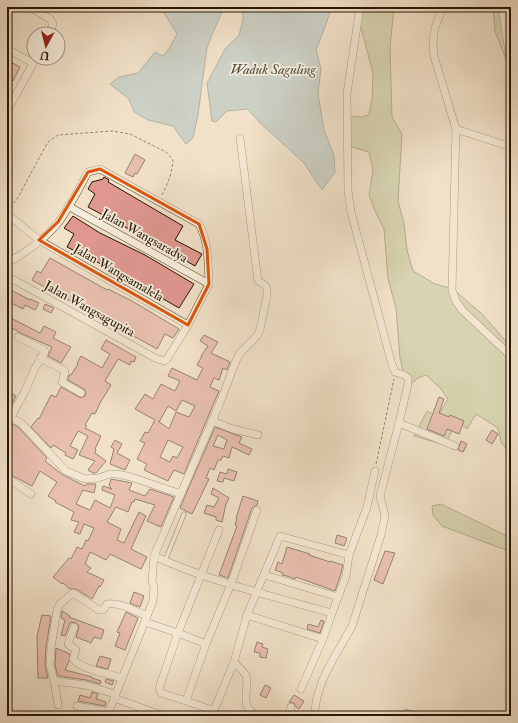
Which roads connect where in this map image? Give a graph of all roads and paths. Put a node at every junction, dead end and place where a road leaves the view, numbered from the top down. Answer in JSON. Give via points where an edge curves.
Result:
{"nodes":[{"id":1,"x":30,"y":7,"type":"edge"},
{"id":2,"x":360,"y":7,"type":"edge"},
{"id":3,"x":444,"y":7,"type":"edge"},
{"id":4,"x":502,"y":7,"type":"edge"},
{"id":5,"x":52,"y":26,"type":"edge"},
{"id":6,"x":7,"y":48,"type":"edge"},
{"id":7,"x":26,"y":56,"type":"edge"},
{"id":8,"x":511,"y":60,"type":"edge"},
{"id":9,"x":31,"y":66,"type":"edge"},
{"id":10,"x":8,"y":106,"type":"edge"},
{"id":11,"x":456,"y":129,"type":"junction"},
{"id":12,"x":240,"y":138,"type":"dead end"},
{"id":13,"x":511,"y":147,"type":"edge"},
{"id":14,"x":159,"y":201,"type":"junction"},
{"id":15,"x":68,"y":206,"type":"junction"},
{"id":16,"x":7,"y":211,"type":"edge"},
{"id":17,"x":7,"y":214,"type":"edge"},
{"id":18,"x":39,"y":240,"type":"junction"},
{"id":19,"x":7,"y":263,"type":"edge"},
{"id":20,"x":7,"y":276,"type":"edge"},
{"id":21,"x":210,"y":284,"type":"junction"},
{"id":22,"x":188,"y":325,"type":"junction"},
{"id":23,"x":18,"y":337,"type":"dead end"},
{"id":24,"x":511,"y":356,"type":"edge"},
{"id":25,"x":40,"y":358,"type":"junction"},
{"id":26,"x":396,"y":372,"type":"junction"},
{"id":27,"x":81,"y":393,"type":"dead end"},
{"id":28,"x":8,"y":419,"type":"edge"},
{"id":29,"x":212,"y":421,"type":"junction"},
{"id":30,"x":399,"y":423,"type":"junction"},
{"id":31,"x":258,"y":435,"type":"dead end"},
{"id":32,"x":455,"y":446,"type":"dead end"},
{"id":33,"x":375,"y":471,"type":"joint"},
{"id":34,"x":7,"y":478,"type":"edge"},
{"id":35,"x":31,"y":494,"type":"dead end"},
{"id":36,"x":181,"y":494,"type":"junction"},
{"id":37,"x":258,"y":510,"type":"dead end"},
{"id":38,"x":184,"y":514,"type":"dead end"},
{"id":39,"x":219,"y":530,"type":"dead end"},
{"id":40,"x":154,"y":556,"type":"junction"},
{"id":41,"x":349,"y":556,"type":"junction"},
{"id":42,"x":165,"y":561,"type":"junction"},
{"id":43,"x":264,"y":575,"type":"junction"},
{"id":44,"x":202,"y":576,"type":"junction"},
{"id":45,"x":230,"y":584,"type":"junction"},
{"id":46,"x":257,"y":592,"type":"junction"},
{"id":47,"x":338,"y":597,"type":"junction"},
{"id":48,"x":332,"y":613,"type":"junction"},
{"id":49,"x":247,"y":615,"type":"junction"},
{"id":50,"x":146,"y":619,"type":"junction"},
{"id":51,"x":74,"y":627,"type":"dead end"},
{"id":52,"x":178,"y":633,"type":"junction"},
{"id":53,"x":323,"y":639,"type":"junction"},
{"id":54,"x":206,"y":644,"type":"junction"},
{"id":55,"x":234,"y":662,"type":"junction"},
{"id":56,"x":122,"y":678,"type":"junction"},
{"id":57,"x":54,"y":681,"type":"junction"},
{"id":58,"x":301,"y":689,"type":"dead end"},
{"id":59,"x":115,"y":696,"type":"junction"},
{"id":60,"x":186,"y":702,"type":"junction"},
{"id":61,"x":58,"y":706,"type":"dead end"},
{"id":62,"x":77,"y":706,"type":"dead end"},
{"id":63,"x":291,"y":707,"type":"dead end"},
{"id":64,"x":108,"y":714,"type":"edge"},
{"id":65,"x":164,"y":716,"type":"edge"},
{"id":66,"x":257,"y":716,"type":"edge"},
{"id":67,"x":289,"y":716,"type":"edge"},
{"id":68,"x":314,"y":716,"type":"edge"}],
"edges":[{"from":1,"to":5,"type":"street","via":[[50,19]]},
{"from":2,"to":26,"type":"street","via":[[348,93],[348,191],[373,300]]},
{"from":3,"to":11,"type":"street","via":[[439,15],[432,45]]},
{"from":4,"to":8,"type":"street"},
{"from":6,"to":7,"type":"street"},
{"from":9,"to":10,"type":"street"},
{"from":11,"to":13,"type":"street"},
{"from":11,"to":24,"type":"street","via":[[452,290],[462,310]]},
{"from":12,"to":29,"type":"street","via":[[258,281],[267,289],[267,301],[260,330],[240,353]]},
{"from":14,"to":15,"type":"street","via":[[100,169],[88,172]]},
{"from":14,"to":16,"type":"path","via":[[168,184],[173,160],[166,152],[130,134],[112,131],[58,135],[48,142],[17,199]]},
{"from":14,"to":21,"type":"street","via":[[199,224],[205,235]]},
{"from":15,"to":18,"type":"street","via":[[51,230]]},
{"from":15,"to":21,"type":"street","name":"Jalan Wangsaradya"},
{"from":17,"to":18,"type":"street","name":"Jalan Wangsamalela"},
{"from":18,"to":19,"type":"street"},
{"from":18,"to":22,"type":"street","name":"Jalan Wangsamalela"},
{"from":20,"to":22,"type":"street","name":"Jalan Wangsagupita","via":[[161,361],[167,359]]},
{"from":21,"to":22,"type":"street"},
{"from":23,"to":25,"type":"street","via":[[44,350]]},
{"from":25,"to":27,"type":"street","via":[[64,370],[62,382]]},
{"from":25,"to":28,"type":"street","via":[[25,391]]},
{"from":26,"to":30,"type":"street","via":[[408,378]]},
{"from":26,"to":33,"type":"path"},
{"from":28,"to":36,"type":"street","via":[[20,423],[66,471],[85,479],[110,474],[124,476]]},
{"from":29,"to":31,"type":"street"},
{"from":29,"to":36,"type":"street"},
{"from":30,"to":32,"type":"street"},
{"from":30,"to":68,"type":"street","via":[[380,496],[385,516],[381,535],[352,626],[323,679]]},
{"from":33,"to":41,"type":"street","via":[[367,507]]},
{"from":34,"to":35,"type":"street"},
{"from":36,"to":40,"type":"street"},
{"from":37,"to":45,"type":"street"},
{"from":38,"to":42,"type":"lane"},
{"from":39,"to":44,"type":"street"},
{"from":40,"to":42,"type":"street"},
{"from":40,"to":50,"type":"street","via":[[153,600]]},
{"from":41,"to":43,"type":"street","via":[[280,536]]},
{"from":41,"to":47,"type":"street","via":[[346,576]]},
{"from":42,"to":44,"type":"street"},
{"from":43,"to":46,"type":"street"},
{"from":43,"to":47,"type":"street"},
{"from":44,"to":45,"type":"street"},
{"from":44,"to":52,"type":"street"},
{"from":45,"to":46,"type":"street"},
{"from":45,"to":54,"type":"street"},
{"from":46,"to":48,"type":"street"},
{"from":46,"to":49,"type":"street"},
{"from":47,"to":48,"type":"street"},
{"from":48,"to":53,"type":"street"},
{"from":49,"to":53,"type":"street"},
{"from":49,"to":55,"type":"street"},
{"from":50,"to":52,"type":"street"},
{"from":50,"to":56,"type":"street"},
{"from":50,"to":57,"type":"street","via":[[127,607],[107,604],[100,610],[73,593],[57,610],[50,665]]},
{"from":51,"to":56,"type":"street","via":[[68,644],[76,650],[73,659],[75,662]]},
{"from":52,"to":54,"type":"street"},
{"from":52,"to":60,"type":"street","via":[[159,691]]},
{"from":53,"to":58,"type":"street"},
{"from":54,"to":60,"type":"street"},
{"from":55,"to":60,"type":"street","via":[[215,708],[207,709]]},
{"from":55,"to":66,"type":"street","via":[[246,675],[246,702],[249,710]]},
{"from":56,"to":59,"type":"street"},
{"from":57,"to":59,"type":"street","via":[[85,685]]},
{"from":57,"to":61,"type":"street"},
{"from":59,"to":64,"type":"street"},
{"from":59,"to":65,"type":"street"},
{"from":62,"to":64,"type":"street"},
{"from":63,"to":67,"type":"street"}]}
